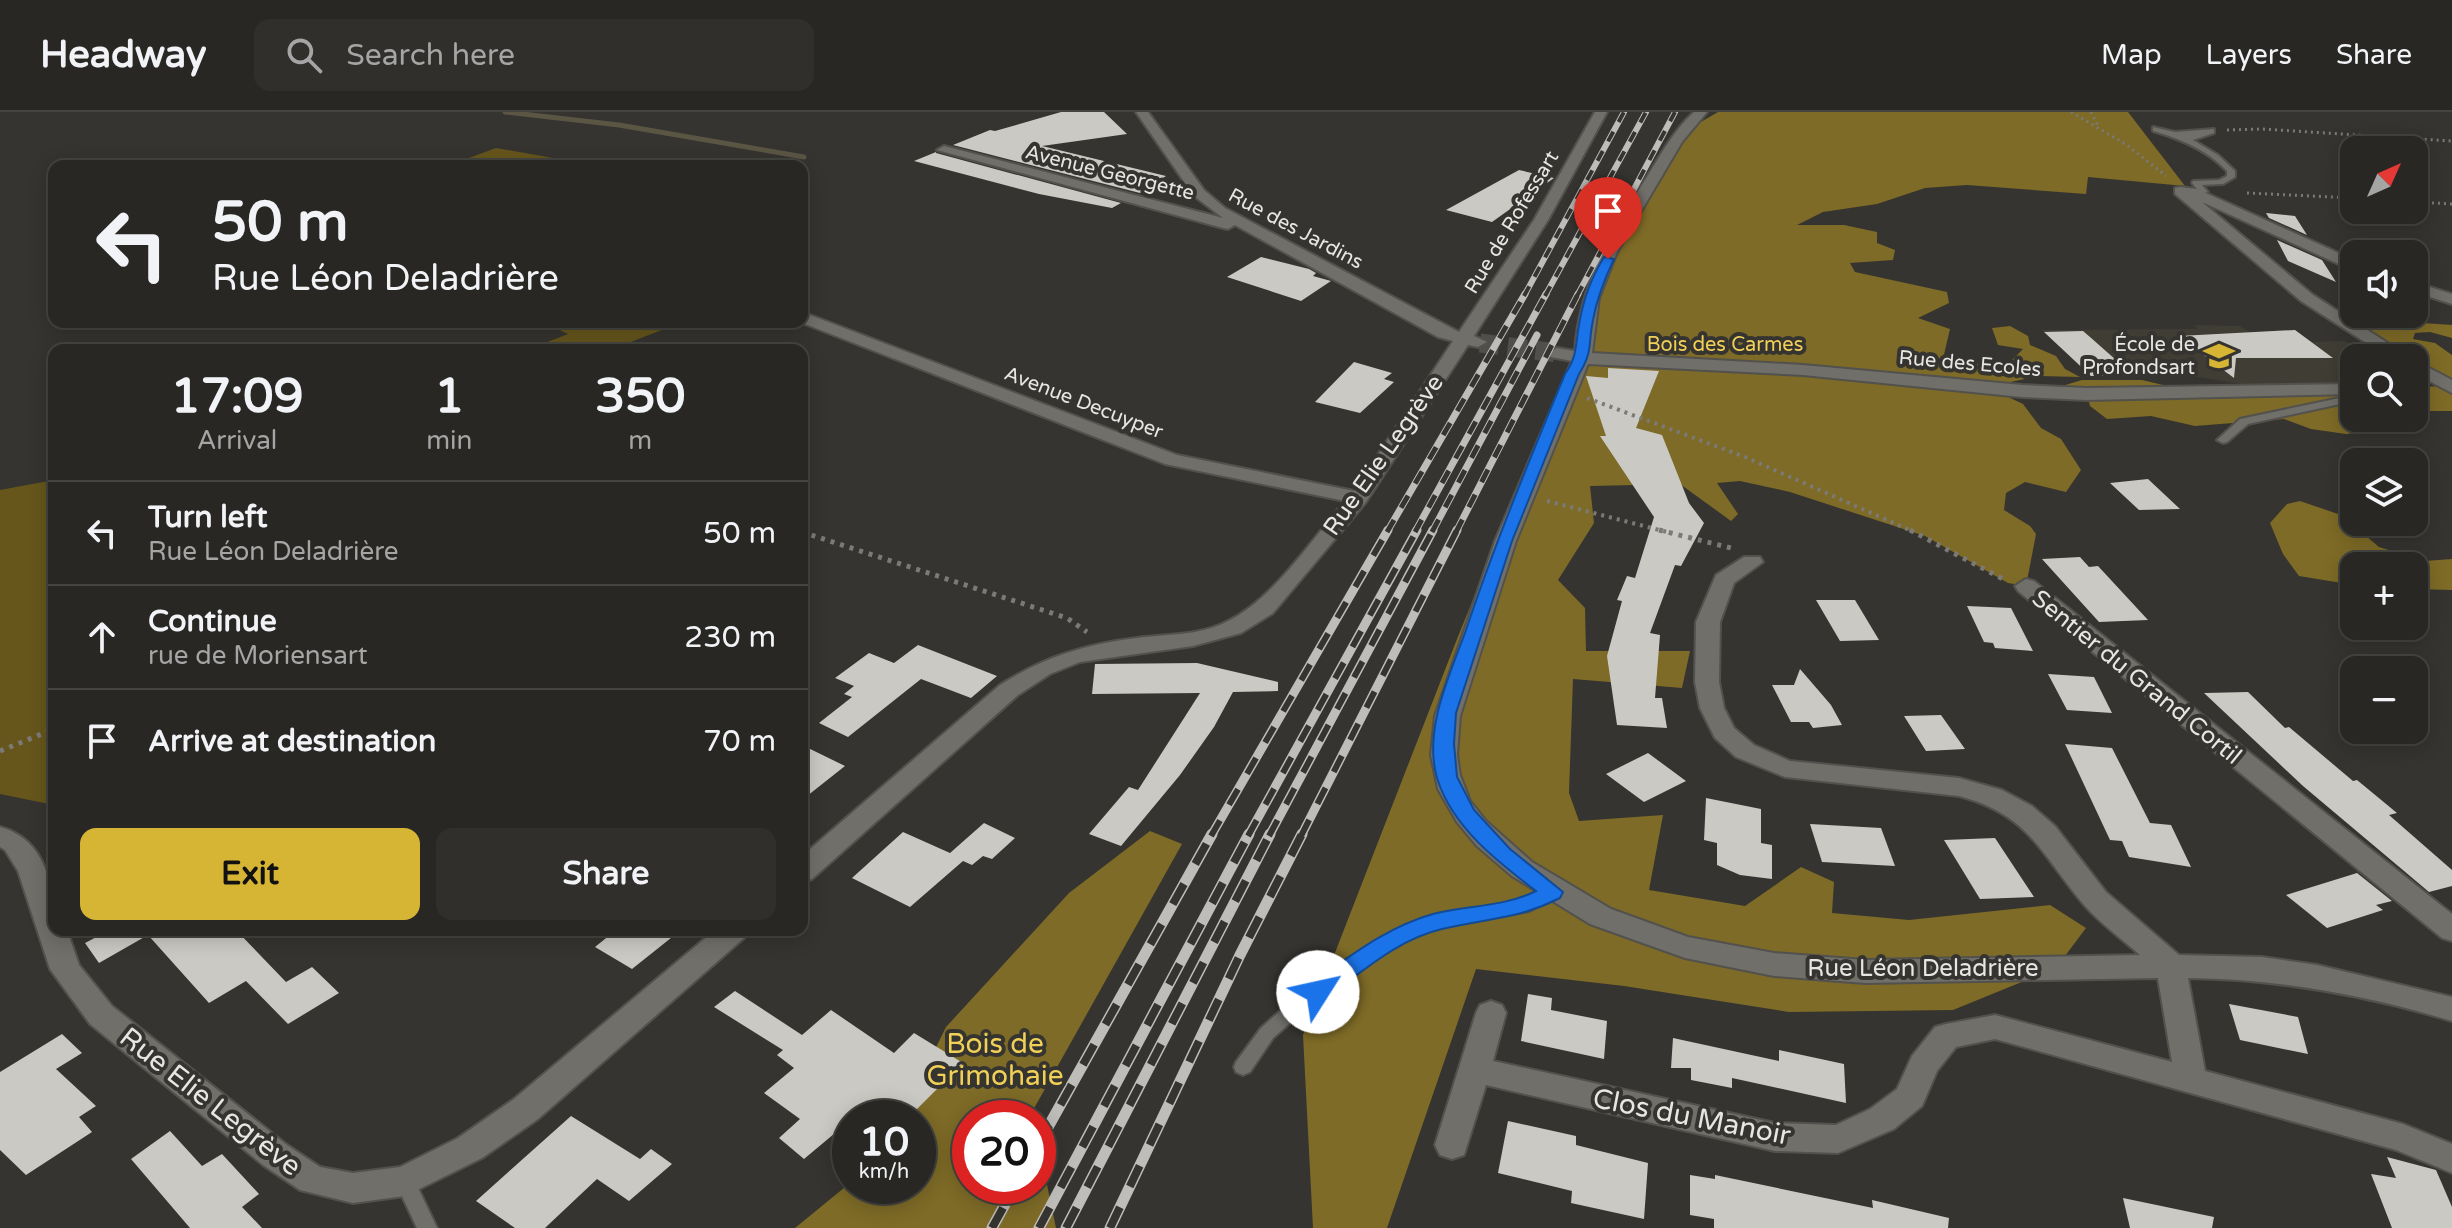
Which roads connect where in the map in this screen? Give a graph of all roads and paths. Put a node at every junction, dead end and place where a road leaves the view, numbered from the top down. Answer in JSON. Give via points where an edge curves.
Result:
{"nodes":[{"id":1,"x":1142,"y":112,"type":"edge"},
{"id":2,"x":1601,"y":112,"type":"edge"},
{"id":3,"x":1701,"y":112,"type":"edge"},
{"id":4,"x":2071,"y":112,"type":"edge"},
{"id":5,"x":2091,"y":112,"type":"edge"},
{"id":6,"x":2098,"y":126,"type":"junction"},
{"id":7,"x":2156,"y":129,"type":"dead end"},
{"id":8,"x":2211,"y":131,"type":"junction"},
{"id":9,"x":2175,"y":134,"type":"junction"},
{"id":10,"x":2187,"y":139,"type":"junction"},
{"id":11,"x":2452,"y":141,"type":"edge"},
{"id":12,"x":944,"y":150,"type":"dead end"},
{"id":13,"x":2195,"y":192,"type":"junction"},
{"id":14,"x":2340,"y":197,"type":"edge"},
{"id":15,"x":2428,"y":203,"type":"edge"},
{"id":16,"x":2452,"y":204,"type":"edge"},
{"id":17,"x":1264,"y":238,"type":"junction"},
{"id":18,"x":2340,"y":259,"type":"edge"},
{"id":19,"x":2428,"y":291,"type":"edge"},
{"id":20,"x":2452,"y":299,"type":"edge"},
{"id":21,"x":808,"y":319,"type":"edge"},
{"id":22,"x":2380,"y":344,"type":"edge"},
{"id":23,"x":1466,"y":345,"type":"junction"},
{"id":24,"x":1570,"y":355,"type":"junction"},
{"id":25,"x":2428,"y":373,"type":"edge"},
{"id":26,"x":2428,"y":387,"type":"edge"},
{"id":27,"x":2451,"y":387,"type":"edge"},
{"id":28,"x":2340,"y":389,"type":"edge"},
{"id":29,"x":1566,"y":395,"type":"junction"},
{"id":30,"x":2340,"y":401,"type":"edge"},
{"id":31,"x":2223,"y":440,"type":"dead end"},
{"id":32,"x":1521,"y":495,"type":"junction"},
{"id":33,"x":1359,"y":498,"type":"junction"},
{"id":34,"x":808,"y":534,"type":"edge"},
{"id":35,"x":1700,"y":538,"type":"dead end"},
{"id":36,"x":1752,"y":562,"type":"dead end"},
{"id":37,"x":2026,"y":586,"type":"joint"},
{"id":38,"x":1101,"y":650,"type":"junction"},
{"id":39,"x":48,"y":731,"type":"edge"},
{"id":40,"x":0,"y":751,"type":"edge"},
{"id":41,"x":0,"y":836,"type":"edge"},
{"id":42,"x":808,"y":867,"type":"edge"},
{"id":43,"x":1552,"y":892,"type":"junction"},
{"id":44,"x":48,"y":918,"type":"edge"},
{"id":45,"x":2452,"y":930,"type":"edge"},
{"id":46,"x":54,"y":936,"type":"edge"},
{"id":47,"x":727,"y":936,"type":"edge"},
{"id":48,"x":2171,"y":966,"type":"junction"},
{"id":49,"x":2452,"y":1009,"type":"edge"},
{"id":50,"x":1491,"y":1013,"type":"dead end"},
{"id":51,"x":1243,"y":1067,"type":"dead end"},
{"id":52,"x":1476,"y":1070,"type":"junction"},
{"id":53,"x":2191,"y":1082,"type":"junction"},
{"id":54,"x":1452,"y":1145,"type":"dead end"},
{"id":55,"x":2452,"y":1159,"type":"edge"},
{"id":56,"x":405,"y":1181,"type":"junction"},
{"id":57,"x":427,"y":1228,"type":"edge"}],
"edges":[{"from":1,"to":17,"type":"street","name":"Rue des Jardins","via":[[1199,193]]},
{"from":2,"to":23,"type":"street","name":"Rue de Rofessart"},
{"from":3,"to":24,"type":"street","name":"Rue Léon Deladrière","via":[[1675,142],[1603,270]]},
{"from":4,"to":6,"type":"path"},
{"from":5,"to":6,"type":"path"},
{"from":6,"to":13,"type":"path"},
{"from":7,"to":9,"type":"lane"},
{"from":8,"to":9,"type":"lane"},
{"from":8,"to":10,"type":"lane"},
{"from":8,"to":11,"type":"path","via":[[2262,129]]},
{"from":9,"to":10,"type":"lane"},
{"from":10,"to":13,"type":"lane","via":[[2231,171],[2225,181],[2196,183]]},
{"from":12,"to":17,"type":"street","name":"Avenue Georgette","via":[[1190,212]]},
{"from":13,"to":14,"type":"path"},
{"from":13,"to":18,"type":"street"},
{"from":13,"to":22,"type":"street","via":[[2180,191],[2295,289]]},
{"from":15,"to":16,"type":"path"},
{"from":17,"to":23,"type":"street","name":"Rue des Jardins"},
{"from":19,"to":20,"type":"street"},
{"from":21,"to":33,"type":"street","name":"Avenue Decuyper","via":[[1172,460]]},
{"from":23,"to":33,"type":"street","name":"Rue Elie Legrève"},
{"from":24,"to":28,"type":"street","name":"Rue des Ecoles","via":[[2061,393]]},
{"from":24,"to":29,"type":"street","name":"Rue Léon Deladrière"},
{"from":25,"to":27,"type":"street"},
{"from":26,"to":27,"type":"street"},
{"from":29,"to":32,"type":"street","name":"Rue Léon Deladrière"},
{"from":29,"to":37,"type":"path","name":"Sentier du Grand Cortil","via":[[1626,411],[1766,466],[1925,536],[2008,583]]},
{"from":30,"to":31,"type":"lane","via":[[2244,421]]},
{"from":32,"to":35,"type":"path"},
{"from":32,"to":43,"type":"street","name":"Rue Léon Deladrière","via":[[1447,713],[1444,744],[1447,777],[1465,814],[1502,854]]},
{"from":33,"to":38,"type":"street","name":"Rue Elie Legrève","via":[[1265,608],[1233,628],[1185,641]]},
{"from":34,"to":38,"type":"path","via":[[1067,618]]},
{"from":36,"to":48,"type":"street","via":[[1724,580],[1708,622],[1709,694],[1716,720],[1731,740],[1785,769],[1959,787],[2001,799],[2033,820],[2096,899]]},
{"from":37,"to":45,"type":"street","name":"Sentier du Grand Cortil"},
{"from":38,"to":42,"type":"street","name":"Rue Elie Legrève","via":[[1042,669],[1009,690]]},
{"from":39,"to":40,"type":"path"},
{"from":41,"to":44,"type":"street","name":"Rue Elie Legrève","via":[[15,843],[32,870]]},
{"from":43,"to":48,"type":"street","name":"Rue Léon Deladrière","via":[[1608,921],[1688,949],[1762,965],[1845,972]]},
{"from":43,"to":51,"type":"lane","via":[[1523,907],[1435,922],[1389,941],[1294,1009],[1267,1033]]},
{"from":46,"to":56,"type":"street","name":"Rue Elie Legrève","via":[[65,969],[101,1015],[275,1155],[312,1180],[353,1188]]},
{"from":47,"to":56,"type":"street","name":"Rue Elie Legrève","via":[[526,1109],[470,1148]]},
{"from":48,"to":49,"type":"street","name":"Rue Léon Deladrière","via":[[2286,970]]},
{"from":48,"to":53,"type":"street"},
{"from":50,"to":52,"type":"street"},
{"from":52,"to":53,"type":"street","name":"Clos du Manoir","via":[[1775,1137],[1838,1139],[1882,1119],[1910,1097],[1923,1065],[1946,1036],[1995,1027]]},
{"from":52,"to":54,"type":"street"},
{"from":53,"to":55,"type":"street","name":"Clos du Manoir","via":[[2403,1138]]},
{"from":56,"to":57,"type":"lane"}]}
